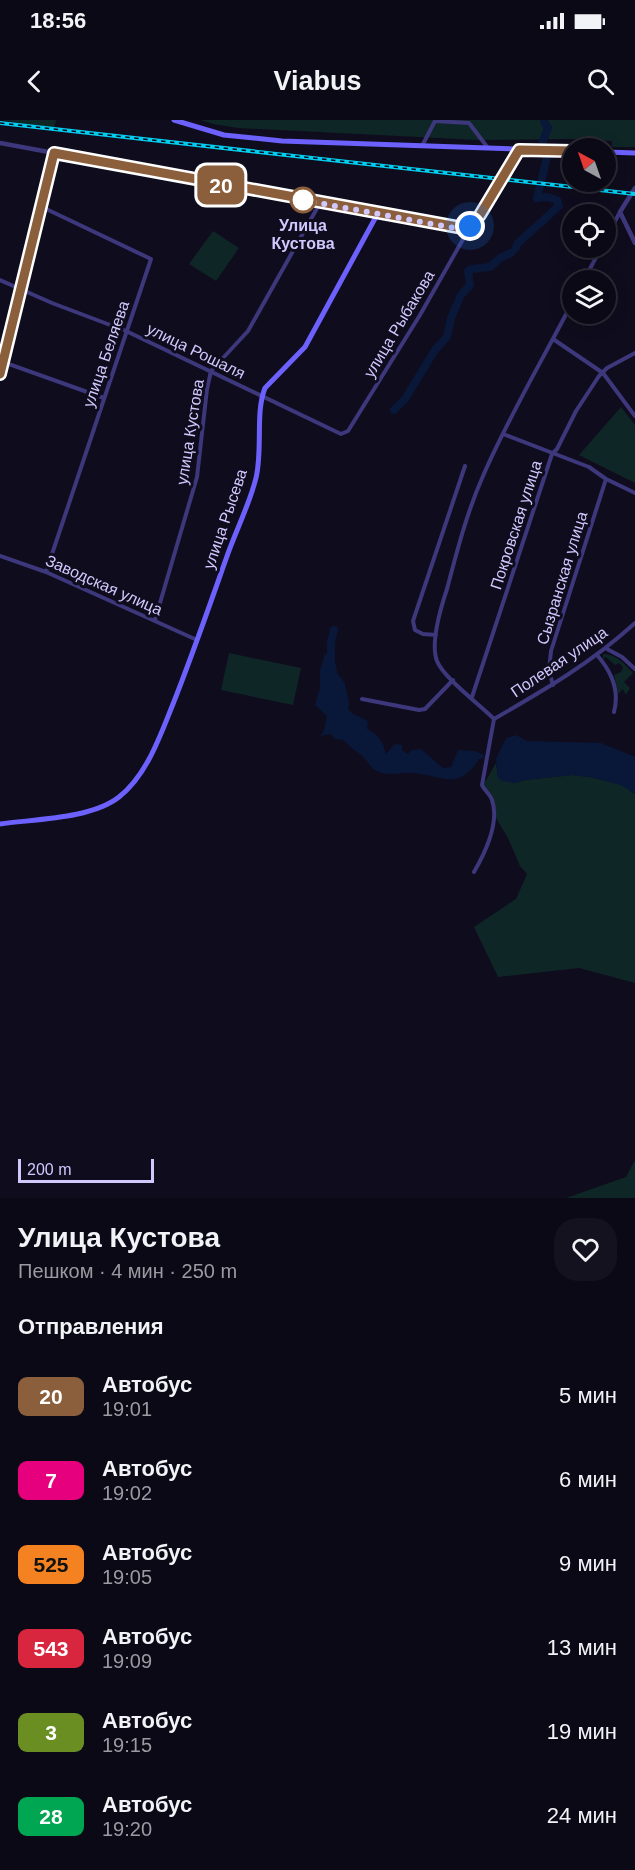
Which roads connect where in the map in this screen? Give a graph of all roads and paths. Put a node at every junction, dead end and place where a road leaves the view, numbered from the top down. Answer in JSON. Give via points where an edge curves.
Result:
{"nodes":[{"id":1,"x":174,"y":120,"type":"edge"},
{"id":2,"x":0,"y":143,"type":"edge"},
{"id":3,"x":422,"y":146,"type":"junction"},
{"id":4,"x":489,"y":149,"type":"junction"},
{"id":5,"x":519,"y":150,"type":"junction"},
{"id":6,"x":562,"y":151,"type":"edge"},
{"id":7,"x":616,"y":152,"type":"edge"},
{"id":8,"x":54,"y":153,"type":"junction"},
{"id":9,"x":635,"y":153,"type":"edge"},
{"id":10,"x":635,"y":188,"type":"edge"},
{"id":11,"x":320,"y":203,"type":"junction"},
{"id":12,"x":42,"y":207,"type":"junction"},
{"id":13,"x":378,"y":213,"type":"junction"},
{"id":14,"x":620,"y":213,"type":"junction"},
{"id":15,"x":616,"y":220,"type":"edge"},
{"id":16,"x":464,"y":231,"type":"junction"},
{"id":17,"x":635,"y":243,"type":"edge"},
{"id":18,"x":0,"y":280,"type":"edge"},
{"id":19,"x":21,"y":290,"type":"junction"},
{"id":20,"x":562,"y":323,"type":"edge"},
{"id":21,"x":126,"y":331,"type":"junction"},
{"id":22,"x":554,"y":339,"type":"junction"},
{"id":23,"x":635,"y":353,"type":"edge"},
{"id":24,"x":2,"y":361,"type":"edge"},
{"id":25,"x":211,"y":371,"type":"junction"},
{"id":26,"x":603,"y":373,"type":"junction"},
{"id":27,"x":0,"y":374,"type":"edge"},
{"id":28,"x":262,"y":396,"type":"junction"},
{"id":29,"x":104,"y":398,"type":"junction"},
{"id":30,"x":635,"y":416,"type":"edge"},
{"id":31,"x":345,"y":433,"type":"joint"},
{"id":32,"x":502,"y":434,"type":"junction"},
{"id":33,"x":552,"y":454,"type":"junction"},
{"id":34,"x":465,"y":466,"type":"dead end"},
{"id":35,"x":606,"y":479,"type":"junction"},
{"id":36,"x":635,"y":493,"type":"edge"},
{"id":37,"x":0,"y":556,"type":"edge"},
{"id":38,"x":46,"y":572,"type":"junction"},
{"id":39,"x":155,"y":620,"type":"junction"},
{"id":40,"x":635,"y":623,"type":"edge"},
{"id":41,"x":436,"y":636,"type":"junction"},
{"id":42,"x":197,"y":640,"type":"junction"},
{"id":43,"x":607,"y":648,"type":"junction"},
{"id":44,"x":597,"y":655,"type":"junction"},
{"id":45,"x":635,"y":669,"type":"edge"},
{"id":46,"x":453,"y":680,"type":"junction"},
{"id":47,"x":553,"y":685,"type":"junction"},
{"id":48,"x":472,"y":697,"type":"junction"},
{"id":49,"x":362,"y":699,"type":"dead end"},
{"id":50,"x":614,"y":712,"type":"dead end"},
{"id":51,"x":494,"y":718,"type":"junction"},
{"id":52,"x":0,"y":824,"type":"edge"},
{"id":53,"x":474,"y":872,"type":"dead end"}],
"edges":[{"from":1,"to":3,"type":"main road","via":[[240,137]]},
{"from":2,"to":8,"type":"street"},
{"from":3,"to":4,"type":"main road"},
{"from":3,"to":4,"type":"street","via":[[435,121],[469,123]]},
{"from":4,"to":5,"type":"main road"},
{"from":5,"to":6,"type":"main road"},
{"from":5,"to":16,"type":"main road","via":[[480,215]]},
{"from":7,"to":9,"type":"main road"},
{"from":8,"to":11,"type":"street"},
{"from":8,"to":12,"type":"street"},
{"from":10,"to":14,"type":"street"},
{"from":11,"to":13,"type":"street"},
{"from":11,"to":25,"type":"street","name":"улица Кустова","via":[[248,331]]},
{"from":12,"to":19,"type":"street"},
{"from":12,"to":21,"type":"street","name":"улица Беляева","via":[[151,259]]},
{"from":13,"to":16,"type":"main road"},
{"from":13,"to":28,"type":"main road","via":[[305,347],[265,388]]},
{"from":14,"to":15,"type":"street"},
{"from":14,"to":17,"type":"street"},
{"from":16,"to":31,"type":"street","name":"улица Рыбакова","via":[[420,315]]},
{"from":18,"to":19,"type":"street","name":"улица Рошаля"},
{"from":19,"to":21,"type":"street","name":"улица Рошаля"},
{"from":19,"to":24,"type":"street"},
{"from":20,"to":22,"type":"street"},
{"from":21,"to":25,"type":"street","name":"улица Рошаля"},
{"from":21,"to":29,"type":"street","name":"улица Беляева"},
{"from":22,"to":26,"type":"street"},
{"from":22,"to":32,"type":"street"},
{"from":23,"to":26,"type":"street","name":"Покровская улица"},
{"from":24,"to":27,"type":"street"},
{"from":24,"to":29,"type":"street"},
{"from":25,"to":28,"type":"street","name":"улица Рошаля"},
{"from":25,"to":39,"type":"street","name":"улица Кустова","via":[[197,477]]},
{"from":26,"to":30,"type":"street"},
{"from":26,"to":33,"type":"street","name":"Покровская улица"},
{"from":28,"to":31,"type":"street","name":"улица Рошаля"},
{"from":28,"to":42,"type":"main road","name":"улица Рысева","via":[[256,475]]},
{"from":29,"to":38,"type":"street","name":"улица Беляева"},
{"from":32,"to":33,"type":"street"},
{"from":32,"to":41,"type":"street","via":[[459,544]]},
{"from":33,"to":35,"type":"street","via":[[589,467]]},
{"from":33,"to":48,"type":"street","name":"Покровская улица"},
{"from":34,"to":41,"type":"street","via":[[413,621],[415,630]]},
{"from":35,"to":36,"type":"street"},
{"from":35,"to":47,"type":"street","name":"Сызранская улица","via":[[551,651],[549,671]]},
{"from":37,"to":38,"type":"street","name":"Заводская улица"},
{"from":38,"to":39,"type":"street","name":"Заводская улица"},
{"from":39,"to":42,"type":"street","name":"Заводская улица"},
{"from":40,"to":43,"type":"street","name":"Полевая улица"},
{"from":41,"to":46,"type":"street","via":[[437,663]]},
{"from":42,"to":52,"type":"main road","name":"улица Рысева","via":[[147,763],[118,798],[73,814]]},
{"from":43,"to":44,"type":"street","name":"Полевая улица"},
{"from":43,"to":45,"type":"street"},
{"from":44,"to":47,"type":"street","name":"Полевая улица"},
{"from":44,"to":50,"type":"street","via":[[615,688]]},
{"from":46,"to":48,"type":"street"},
{"from":46,"to":49,"type":"street","via":[[425,709]]},
{"from":47,"to":51,"type":"street","name":"Полевая улица"},
{"from":48,"to":51,"type":"street"},
{"from":51,"to":53,"type":"street","via":[[482,784],[492,799],[493,820],[489,845]]}]}
